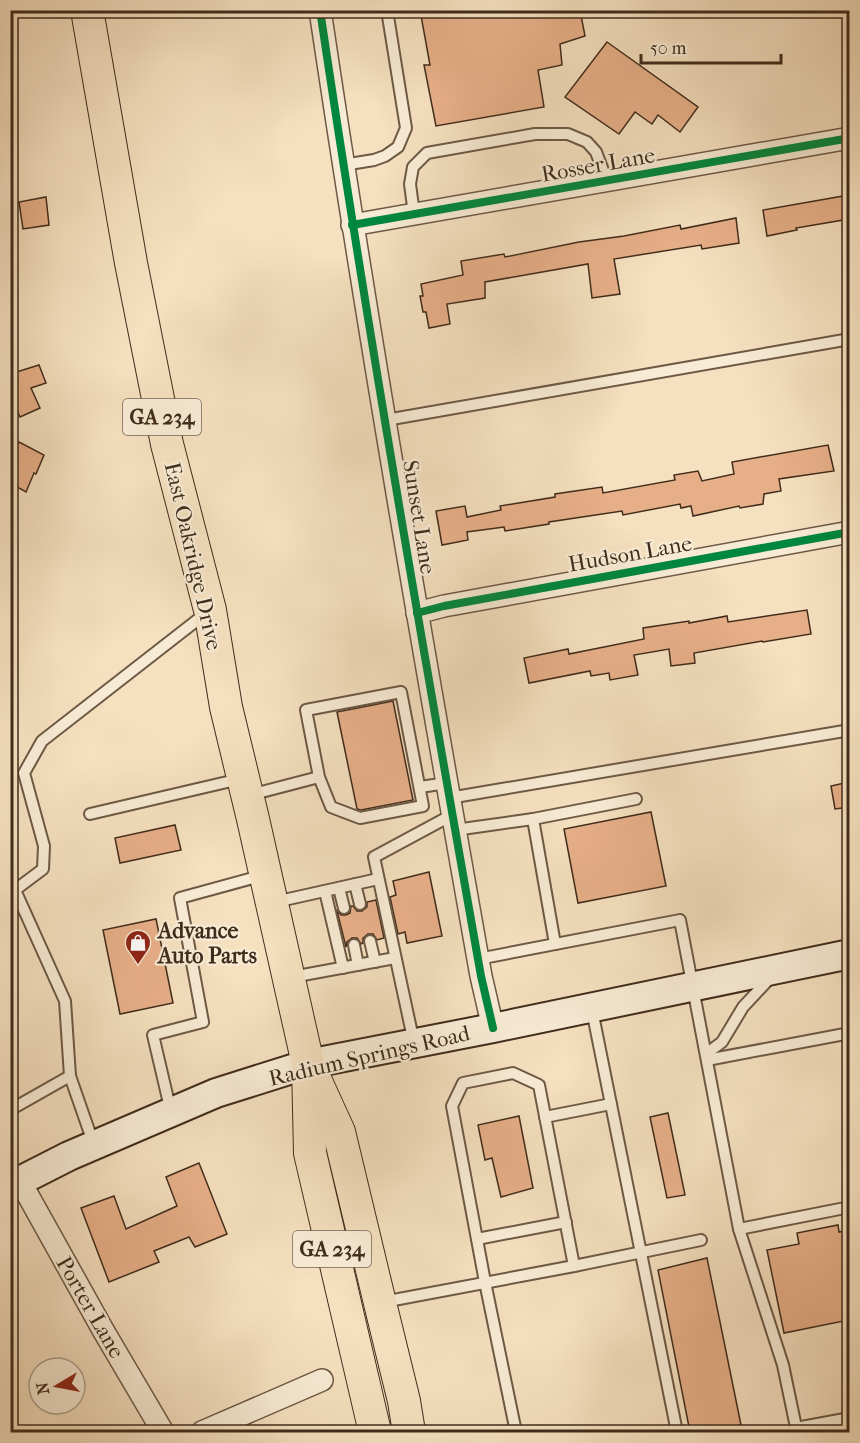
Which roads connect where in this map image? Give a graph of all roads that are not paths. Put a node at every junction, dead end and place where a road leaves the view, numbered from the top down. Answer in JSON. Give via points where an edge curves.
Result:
{"nodes":[{"id":1,"x":87,"y":10,"type":"edge"},
{"id":2,"x":320,"y":10,"type":"edge"},
{"id":3,"x":387,"y":10,"type":"edge"},
{"id":4,"x":849,"y":138,"type":"edge"},
{"id":5,"x":343,"y":165,"type":"junction"},
{"id":6,"x":607,"y":181,"type":"junction"},
{"id":7,"x":414,"y":214,"type":"junction"},
{"id":8,"x":352,"y":225,"type":"junction"},
{"id":9,"x":849,"y":339,"type":"edge"},
{"id":10,"x":386,"y":420,"type":"junction"},
{"id":11,"x":849,"y":532,"type":"edge"},
{"id":12,"x":210,"y":610,"type":"junction"},
{"id":13,"x":417,"y":613,"type":"junction"},
{"id":14,"x":849,"y":730,"type":"edge"},
{"id":15,"x":319,"y":777,"type":"junction"},
{"id":16,"x":245,"y":787,"type":"junction"},
{"id":17,"x":420,"y":787,"type":"junction"},
{"id":18,"x":636,"y":799,"type":"dead end"},
{"id":19,"x":451,"y":806,"type":"junction"},
{"id":20,"x":90,"y":814,"type":"dead end"},
{"id":21,"x":532,"y":819,"type":"junction"},
{"id":22,"x":378,"y":879,"type":"junction"},
{"id":23,"x":356,"y":884,"type":"junction"},
{"id":24,"x":268,"y":888,"type":"junction"},
{"id":25,"x":339,"y":888,"type":"junction"},
{"id":26,"x":13,"y":891,"type":"edge"},
{"id":27,"x":325,"y":891,"type":"junction"},
{"id":28,"x":360,"y":904,"type":"dead end"},
{"id":29,"x":344,"y":908,"type":"dead end"},
{"id":30,"x":370,"y":941,"type":"dead end"},
{"id":31,"x":555,"y":944,"type":"junction"},
{"id":32,"x":354,"y":945,"type":"dead end"},
{"id":33,"x":849,"y":954,"type":"edge"},
{"id":34,"x":395,"y":958,"type":"junction"},
{"id":35,"x":478,"y":959,"type":"junction"},
{"id":36,"x":375,"y":962,"type":"junction"},
{"id":37,"x":358,"y":965,"type":"junction"},
{"id":38,"x":343,"y":968,"type":"junction"},
{"id":39,"x":779,"y":968,"type":"junction"},
{"id":40,"x":288,"y":978,"type":"junction"},
{"id":41,"x":693,"y":985,"type":"junction"},
{"id":42,"x":591,"y":1007,"type":"junction"},
{"id":43,"x":493,"y":1028,"type":"junction"},
{"id":44,"x":849,"y":1033,"type":"edge"},
{"id":45,"x":414,"y":1043,"type":"junction"},
{"id":46,"x":706,"y":1057,"type":"junction"},
{"id":47,"x":308,"y":1064,"type":"junction"},
{"id":48,"x":70,"y":1076,"type":"junction"},
{"id":49,"x":611,"y":1104,"type":"junction"},
{"id":50,"x":10,"y":1110,"type":"edge"},
{"id":51,"x":171,"y":1112,"type":"junction"},
{"id":52,"x":545,"y":1117,"type":"junction"},
{"id":53,"x":94,"y":1145,"type":"junction"},
{"id":54,"x":15,"y":1183,"type":"edge"},
{"id":55,"x":849,"y":1207,"type":"edge"},
{"id":56,"x":566,"y":1222,"type":"junction"},
{"id":57,"x":739,"y":1229,"type":"junction"},
{"id":58,"x":477,"y":1239,"type":"junction"},
{"id":59,"x":701,"y":1240,"type":"dead end"},
{"id":60,"x":640,"y":1252,"type":"junction"},
{"id":61,"x":574,"y":1266,"type":"junction"},
{"id":62,"x":485,"y":1282,"type":"junction"},
{"id":63,"x":380,"y":1303,"type":"junction"},
{"id":64,"x":322,"y":1380,"type":"dead end"},
{"id":65,"x":849,"y":1418,"type":"edge"},
{"id":66,"x":796,"y":1430,"type":"edge"},
{"id":67,"x":163,"y":1432,"type":"edge"},
{"id":68,"x":202,"y":1432,"type":"edge"},
{"id":69,"x":375,"y":1432,"type":"edge"},
{"id":70,"x":410,"y":1432,"type":"edge"},
{"id":71,"x":516,"y":1432,"type":"edge"},
{"id":72,"x":677,"y":1432,"type":"edge"}],
"edges":[{"from":1,"to":12,"type":"main road","name":"East Oakridge Drive","number":"GA 234","via":[[167,444]]},
{"from":2,"to":5,"type":"street","name":"Sunset Lane"},
{"from":3,"to":5,"type":"lane","via":[[406,128],[398,147],[385,156]]},
{"from":4,"to":6,"type":"street","name":"Rosser Lane"},
{"from":5,"to":8,"type":"street","name":"Sunset Lane"},
{"from":6,"to":7,"type":"street","name":"Rosser Lane"},
{"from":6,"to":7,"type":"lane","via":[[596,152],[587,142],[568,134],[535,134],[427,153],[413,167],[410,184]]},
{"from":7,"to":8,"type":"street","name":"Rosser Lane"},
{"from":8,"to":10,"type":"street","name":"Sunset Lane"},
{"from":9,"to":10,"type":"lane"},
{"from":10,"to":13,"type":"street","name":"Sunset Lane"},
{"from":11,"to":13,"type":"street","name":"Hudson Lane"},
{"from":12,"to":16,"type":"main road","name":"East Oakridge Drive","number":"GA 234","via":[[226,707]]},
{"from":12,"to":26,"type":"lane","via":[[42,741],[24,773],[45,846],[43,869]]},
{"from":13,"to":19,"type":"street","name":"Sunset Lane"},
{"from":14,"to":19,"type":"lane"},
{"from":15,"to":16,"type":"lane"},
{"from":15,"to":17,"type":"lane","via":[[331,807],[360,819],[423,806]]},
{"from":15,"to":17,"type":"lane","via":[[306,710],[401,692]]},
{"from":16,"to":20,"type":"lane"},
{"from":16,"to":24,"type":"main road","name":"East Oakridge Drive","number":"GA 234"},
{"from":17,"to":19,"type":"lane"},
{"from":18,"to":21,"type":"lane"},
{"from":19,"to":21,"type":"lane"},
{"from":19,"to":22,"type":"lane","via":[[374,857]]},
{"from":19,"to":35,"type":"street","name":"Sunset Lane"},
{"from":21,"to":31,"type":"lane"},
{"from":22,"to":23,"type":"lane"},
{"from":22,"to":34,"type":"lane"},
{"from":23,"to":25,"type":"lane"},
{"from":23,"to":28,"type":"lane"},
{"from":24,"to":27,"type":"lane"},
{"from":24,"to":40,"type":"main road","name":"East Oakridge Drive","number":"GA 234"},
{"from":24,"to":51,"type":"lane","via":[[180,898],[202,1022],[153,1035]]},
{"from":25,"to":27,"type":"lane"},
{"from":25,"to":29,"type":"lane"},
{"from":26,"to":48,"type":"lane","via":[[65,1001]]},
{"from":27,"to":38,"type":"lane"},
{"from":30,"to":36,"type":"lane"},
{"from":31,"to":35,"type":"lane"},
{"from":31,"to":41,"type":"lane","via":[[680,920]]},
{"from":32,"to":37,"type":"lane"},
{"from":33,"to":39,"type":"main road","name":"Radium Springs Road"},
{"from":34,"to":36,"type":"lane"},
{"from":34,"to":45,"type":"lane"},
{"from":35,"to":43,"type":"street","name":"Sunset Lane"},
{"from":36,"to":37,"type":"lane"},
{"from":37,"to":38,"type":"lane"},
{"from":38,"to":40,"type":"lane"},
{"from":39,"to":41,"type":"main road","name":"Radium Springs Road"},
{"from":39,"to":46,"type":"lane","via":[[743,1007],[722,1042]]},
{"from":40,"to":47,"type":"main road","name":"East Oakridge Drive","number":"GA 234"},
{"from":41,"to":42,"type":"main road","name":"Radium Springs Road"},
{"from":41,"to":46,"type":"lane"},
{"from":42,"to":43,"type":"main road","name":"Radium Springs Road"},
{"from":42,"to":49,"type":"lane"},
{"from":43,"to":45,"type":"main road","name":"Radium Springs Road"},
{"from":44,"to":46,"type":"lane"},
{"from":45,"to":47,"type":"main road","name":"Radium Springs Road"},
{"from":46,"to":57,"type":"lane"},
{"from":47,"to":51,"type":"main road","name":"Radium Springs Road","via":[[216,1093]]},
{"from":47,"to":63,"type":"main road","name":"East Oakridge Drive","number":"GA 234","via":[[339,1132]]},
{"from":47,"to":69,"type":"main road","name":"East Oakridge Drive","number":"GA 234","via":[[310,1153]]},
{"from":48,"to":50,"type":"lane"},
{"from":48,"to":53,"type":"lane"},
{"from":49,"to":52,"type":"lane"},
{"from":49,"to":60,"type":"lane"},
{"from":51,"to":53,"type":"main road","name":"Radium Springs Road"},
{"from":52,"to":56,"type":"lane"},
{"from":52,"to":58,"type":"lane","via":[[539,1085],[513,1073],[463,1083],[452,1106]]},
{"from":53,"to":54,"type":"main road","name":"Radium Springs Road"},
{"from":54,"to":67,"type":"street","name":"Porter Lane"},
{"from":55,"to":57,"type":"lane"},
{"from":56,"to":58,"type":"lane"},
{"from":56,"to":61,"type":"lane"},
{"from":57,"to":66,"type":"lane","via":[[783,1365]]},
{"from":58,"to":62,"type":"lane"},
{"from":59,"to":60,"type":"lane"},
{"from":60,"to":61,"type":"lane"},
{"from":60,"to":72,"type":"lane"},
{"from":61,"to":62,"type":"lane"},
{"from":62,"to":63,"type":"lane"},
{"from":62,"to":71,"type":"lane"},
{"from":63,"to":70,"type":"main road","name":"East Oakridge Drive","number":"GA 234"},
{"from":64,"to":68,"type":"street"},
{"from":65,"to":66,"type":"lane"}]}
